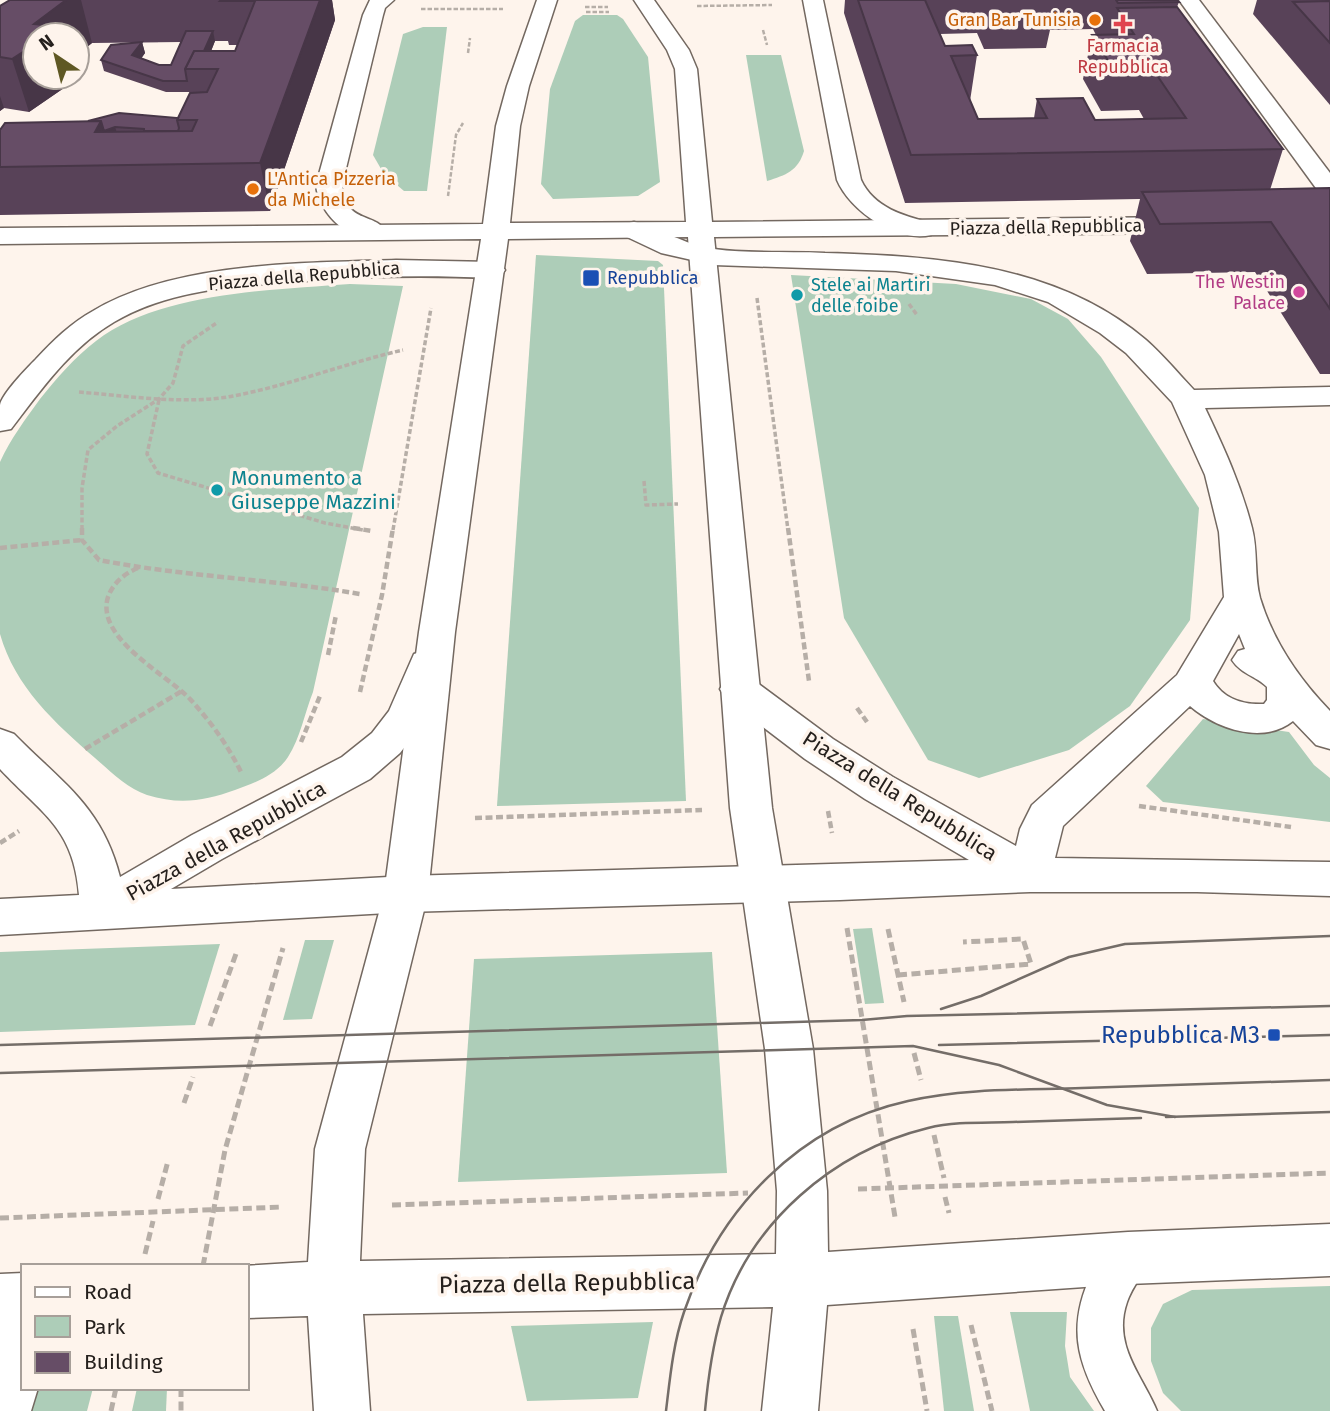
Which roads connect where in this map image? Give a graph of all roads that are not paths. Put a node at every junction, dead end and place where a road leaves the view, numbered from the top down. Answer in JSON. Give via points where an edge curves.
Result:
{"nodes":[{"id":1,"x":384,"y":0,"type":"edge"},
{"id":2,"x":547,"y":0,"type":"edge"},
{"id":3,"x":644,"y":0,"type":"edge"},
{"id":4,"x":813,"y":0,"type":"edge"},
{"id":5,"x":1189,"y":0,"type":"edge"},
{"id":6,"x":1330,"y":190,"type":"edge"},
{"id":7,"x":1213,"y":224,"type":"edge"},
{"id":8,"x":922,"y":229,"type":"junction"},
{"id":9,"x":496,"y":230,"type":"junction"},
{"id":10,"x":374,"y":232,"type":"junction"},
{"id":11,"x":0,"y":236,"type":"edge"},
{"id":12,"x":700,"y":242,"type":"junction"},
{"id":13,"x":491,"y":270,"type":"junction"},
{"id":14,"x":1330,"y":396,"type":"edge"},
{"id":15,"x":1186,"y":399,"type":"junction"},
{"id":16,"x":0,"y":422,"type":"edge"},
{"id":17,"x":1242,"y":597,"type":"junction"},
{"id":18,"x":437,"y":632,"type":"junction"},
{"id":19,"x":1200,"y":671,"type":"junction"},
{"id":20,"x":1281,"y":681,"type":"junction"},
{"id":21,"x":739,"y":689,"type":"junction"},
{"id":22,"x":1330,"y":735,"type":"edge"},
{"id":23,"x":0,"y":744,"type":"edge"},
{"id":24,"x":1030,"y":875,"type":"junction"},
{"id":25,"x":1330,"y":879,"type":"edge"},
{"id":26,"x":761,"y":883,"type":"junction"},
{"id":27,"x":406,"y":894,"type":"junction"},
{"id":28,"x":102,"y":910,"type":"junction"},
{"id":29,"x":0,"y":917,"type":"edge"},
{"id":30,"x":1330,"y":1250,"type":"edge"},
{"id":31,"x":1128,"y":1258,"type":"junction"},
{"id":32,"x":802,"y":1280,"type":"junction"},
{"id":33,"x":333,"y":1290,"type":"junction"},
{"id":34,"x":248,"y":1291,"type":"edge"},
{"id":35,"x":21,"y":1300,"type":"edge"},
{"id":36,"x":0,"y":1301,"type":"edge"},
{"id":37,"x":0,"y":1334,"type":"edge"},
{"id":38,"x":2,"y":1411,"type":"edge"},
{"id":39,"x":342,"y":1411,"type":"edge"},
{"id":40,"x":790,"y":1411,"type":"edge"},
{"id":41,"x":1133,"y":1411,"type":"edge"}],
"edges":[{"from":1,"to":10,"type":"street","name":"Piazza della Repubblica","via":[[373,15],[329,185],[335,207],[355,225]]},
{"from":2,"to":9,"type":"street","name":"Piazza della Repubblica","via":[[510,116]]},
{"from":3,"to":12,"type":"street","via":[[685,65]]},
{"from":4,"to":8,"type":"street","name":"Piazza della Repubblica","via":[[856,200],[889,219]]},
{"from":5,"to":6,"type":"street"},
{"from":7,"to":8,"type":"street","name":"Piazza della Repubblica"},
{"from":8,"to":12,"type":"street","name":"Piazza della Repubblica"},
{"from":9,"to":10,"type":"street","name":"Piazza della Repubblica"},
{"from":9,"to":12,"type":"street","name":"Piazza della Repubblica","via":[[634,230],[670,247]]},
{"from":9,"to":13,"type":"street","name":"Piazza della Repubblica"},
{"from":10,"to":11,"type":"street","name":"Piazza della Repubblica"},
{"from":12,"to":15,"type":"street","name":"Piazza della Repubblica","via":[[984,274],[1033,286],[1070,302],[1123,336]]},
{"from":12,"to":21,"type":"street"},
{"from":13,"to":16,"type":"street","name":"Piazza della Repubblica","via":[[413,267],[282,274],[151,296],[86,329],[34,379]]},
{"from":13,"to":18,"type":"street","name":"Piazza della Repubblica"},
{"from":14,"to":15,"type":"street"},
{"from":15,"to":17,"type":"street","name":"Piazza della Repubblica","via":[[1227,495]]},
{"from":17,"to":19,"type":"street"},
{"from":17,"to":20,"type":"street","name":"Piazza della Repubblica"},
{"from":18,"to":27,"type":"street","name":"Piazza della Repubblica"},
{"from":18,"to":28,"type":"street","name":"Piazza della Repubblica","via":[[406,717],[372,756],[338,780],[207,847]]},
{"from":19,"to":20,"type":"street","name":"Piazza della Repubblica","via":[[1227,655],[1244,657]]},
{"from":19,"to":20,"type":"street","via":[[1199,692],[1208,703],[1249,720],[1276,715],[1284,708]]},
{"from":19,"to":24,"type":"street","via":[[1047,816]]},
{"from":20,"to":22,"type":"street","name":"Piazza della Repubblica"},
{"from":21,"to":24,"type":"street","name":"Piazza della Repubblica","via":[[879,788]]},
{"from":21,"to":26,"type":"street"},
{"from":23,"to":28,"type":"street","name":"Piazza della Repubblica","via":[[84,830],[98,864]]},
{"from":24,"to":25,"type":"street","name":"Piazza della Repubblica"},
{"from":24,"to":26,"type":"street","name":"Piazza della Repubblica"},
{"from":26,"to":27,"type":"street","name":"Piazza della Repubblica"},
{"from":26,"to":32,"type":"street","via":[[789,1049],[802,1191]]},
{"from":27,"to":28,"type":"street","name":"Piazza della Repubblica"},
{"from":27,"to":33,"type":"street","name":"Piazza della Repubblica","via":[[340,1149]]},
{"from":28,"to":29,"type":"street","name":"Piazza della Repubblica"},
{"from":30,"to":31,"type":"street","name":"Piazza della Repubblica"},
{"from":31,"to":32,"type":"street","name":"Piazza della Repubblica"},
{"from":31,"to":41,"type":"lane","via":[[1102,1301],[1098,1337],[1119,1391]]},
{"from":32,"to":33,"type":"street","name":"Piazza della Repubblica"},
{"from":32,"to":40,"type":"street"},
{"from":33,"to":34,"type":"street","name":"Piazza della Repubblica"},
{"from":33,"to":39,"type":"street","name":"Piazza della Repubblica"},
{"from":35,"to":36,"type":"street"},
{"from":37,"to":38,"type":"street","via":[[12,1366]]}]}
